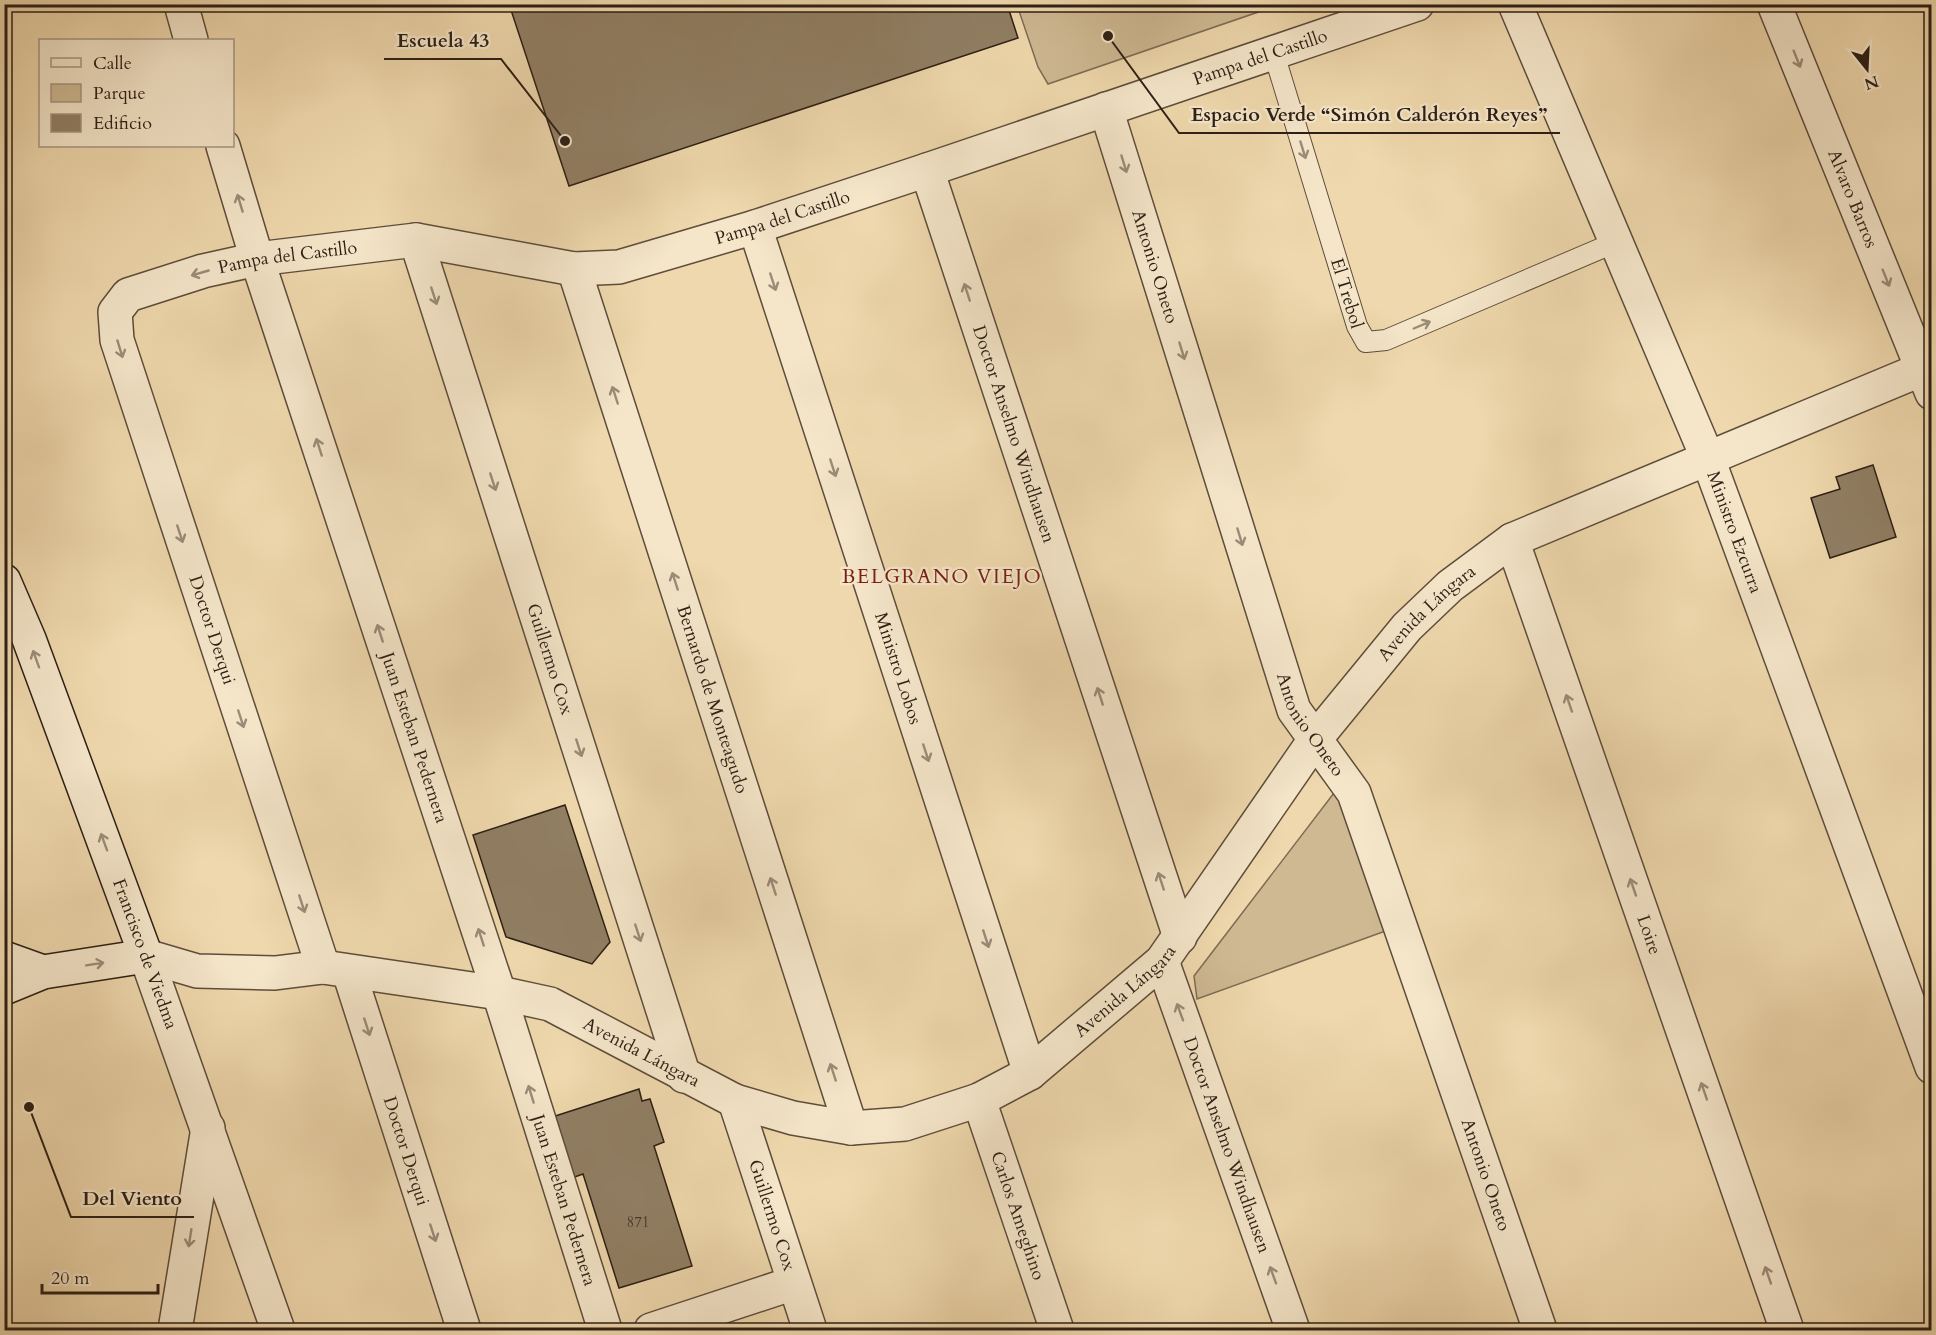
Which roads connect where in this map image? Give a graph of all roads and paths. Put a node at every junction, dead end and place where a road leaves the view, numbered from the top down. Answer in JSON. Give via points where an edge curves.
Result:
{"nodes":[{"id":1,"x":181,"y":4,"type":"edge"},
{"id":2,"x":1417,"y":4,"type":"edge"},
{"id":3,"x":1515,"y":4,"type":"edge"},
{"id":4,"x":1774,"y":4,"type":"edge"},
{"id":5,"x":191,"y":39,"type":"edge"},
{"id":6,"x":1274,"y":54,"type":"junction"},
{"id":7,"x":1106,"y":109,"type":"junction"},
{"id":8,"x":223,"y":147,"type":"edge"},
{"id":9,"x":927,"y":170,"type":"junction"},
{"id":10,"x":755,"y":227,"type":"junction"},
{"id":11,"x":416,"y":240,"type":"junction"},
{"id":12,"x":1616,"y":242,"type":"junction"},
{"id":13,"x":256,"y":259,"type":"junction"},
{"id":14,"x":574,"y":269,"type":"junction"},
{"id":15,"x":128,"y":295,"type":"joint"},
{"id":16,"x":1929,"y":376,"type":"edge"},
{"id":17,"x":1708,"y":459,"type":"junction"},
{"id":18,"x":1512,"y":540,"type":"junction"},
{"id":19,"x":4,"y":581,"type":"edge"},
{"id":20,"x":1316,"y":738,"type":"junction"},
{"id":21,"x":1171,"y":949,"type":"junction"},
{"id":22,"x":146,"y":956,"type":"junction"},
{"id":23,"x":4,"y":957,"type":"edge"},
{"id":24,"x":336,"y":970,"type":"junction"},
{"id":25,"x":43,"y":972,"type":"junction"},
{"id":26,"x":4,"y":988,"type":"edge"},
{"id":27,"x":499,"y":993,"type":"junction"},
{"id":28,"x":1932,"y":1067,"type":"edge"},
{"id":29,"x":1030,"y":1073,"type":"junction"},
{"id":30,"x":684,"y":1076,"type":"junction"},
{"id":31,"x":979,"y":1100,"type":"junction"},
{"id":32,"x":735,"y":1101,"type":"junction"},
{"id":33,"x":208,"y":1128,"type":"junction"},
{"id":34,"x":851,"y":1128,"type":"junction"},
{"id":35,"x":794,"y":1283,"type":"junction"},
{"id":36,"x":175,"y":1330,"type":"edge"},
{"id":37,"x":278,"y":1330,"type":"edge"},
{"id":38,"x":464,"y":1330,"type":"edge"},
{"id":39,"x":604,"y":1330,"type":"edge"},
{"id":40,"x":651,"y":1330,"type":"edge"},
{"id":41,"x":810,"y":1330,"type":"edge"},
{"id":42,"x":1057,"y":1330,"type":"edge"},
{"id":43,"x":1293,"y":1330,"type":"edge"},
{"id":44,"x":1540,"y":1330,"type":"edge"},
{"id":45,"x":1787,"y":1330,"type":"edge"}],
"edges":[{"from":1,"to":5,"type":"street"},
{"from":2,"to":6,"type":"street","name":"Pampa del Castillo"},
{"from":3,"to":12,"type":"street","name":"Ministro Ezcurra"},
{"from":4,"to":16,"type":"street","name":"Alvaro Barros","one_way":true},
{"from":6,"to":7,"type":"street","name":"Pampa del Castillo"},
{"from":6,"to":12,"type":"lane","name":"El Trebol","one_way":true,"via":[[1357,326],[1366,342],[1386,340]]},
{"from":7,"to":9,"type":"street","name":"Pampa del Castillo"},
{"from":7,"to":20,"type":"street","name":"Antonio Oneto","one_way":true,"via":[[1294,710]]},
{"from":13,"to":8,"type":"street","name":"Juan Esteban Pedernera","one_way":true},
{"from":9,"to":10,"type":"street","name":"Pampa del Castillo"},
{"from":21,"to":9,"type":"street","name":"Doctor Anselmo Windhausen","one_way":true},
{"from":10,"to":14,"type":"street","name":"Pampa del Castillo","via":[[619,267]]},
{"from":10,"to":29,"type":"street","name":"Ministro Lobos","one_way":true},
{"from":11,"to":13,"type":"street","name":"Pampa del Castillo"},
{"from":11,"to":14,"type":"street","name":"Pampa del Castillo"},
{"from":11,"to":30,"type":"street","name":"Guillermo Cox","one_way":true},
{"from":12,"to":17,"type":"street","name":"Ministro Ezcurra"},
{"from":13,"to":15,"type":"street","name":"Pampa del Castillo","one_way":true},
{"from":27,"to":13,"type":"street","name":"Juan Esteban Pedernera","one_way":true},
{"from":34,"to":14,"type":"street","name":"Bernardo de Monteagudo","one_way":true},
{"from":15,"to":24,"type":"street","name":"Doctor Derqui","one_way":true,"via":[[115,312],[117,340]]},
{"from":16,"to":17,"type":"street","name":"Avenida Lángara"},
{"from":17,"to":18,"type":"street","name":"Avenida Lángara"},
{"from":17,"to":28,"type":"street","name":"Ministro Ezcurra"},
{"from":18,"to":20,"type":"street","name":"Avenida Lángara","via":[[1450,586],[1407,627]]},
{"from":45,"to":18,"type":"street","name":"Loire","one_way":true},
{"from":22,"to":19,"type":"street","name":"Francisco de Viedma","one_way":true},
{"from":20,"to":21,"type":"street","name":"Avenida Lángara"},
{"from":20,"to":44,"type":"street","name":"Antonio Oneto","via":[[1354,793]]},
{"from":21,"to":29,"type":"street","name":"Avenida Lángara"},
{"from":43,"to":21,"type":"street","name":"Doctor Anselmo Windhausen","one_way":true},
{"from":22,"to":24,"type":"street","name":"Avenida Lángara","via":[[197,971]]},
{"from":25,"to":22,"type":"street","one_way":true},
{"from":22,"to":33,"type":"street","name":"Francisco de Viedma"},
{"from":23,"to":25,"type":"street"},
{"from":24,"to":27,"type":"street","name":"Avenida Lángara"},
{"from":24,"to":38,"type":"street","name":"Doctor Derqui","one_way":true},
{"from":25,"to":26,"type":"street"},
{"from":27,"to":30,"type":"street","name":"Avenida Lángara","via":[[550,1004]]},
{"from":39,"to":27,"type":"street","name":"Juan Esteban Pedernera","one_way":true},
{"from":29,"to":31,"type":"street","name":"Avenida Lángara"},
{"from":30,"to":32,"type":"street","name":"Avenida Lángara"},
{"from":31,"to":34,"type":"street","name":"Avenida Lángara","via":[[905,1124]]},
{"from":31,"to":42,"type":"street","name":"Carlos Ameghino"},
{"from":32,"to":34,"type":"street","name":"Avenida Lángara","via":[[793,1118]]},
{"from":32,"to":35,"type":"street","name":"Guillermo Cox"},
{"from":33,"to":36,"type":"street","one_way":true},
{"from":33,"to":37,"type":"street","name":"Francisco de Viedma"},
{"from":35,"to":40,"type":"street"},
{"from":35,"to":41,"type":"street","name":"Guillermo Cox"}]}
